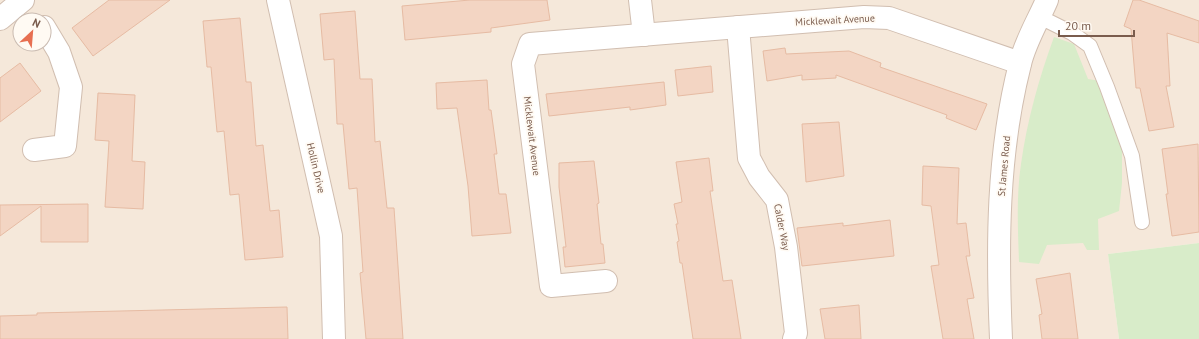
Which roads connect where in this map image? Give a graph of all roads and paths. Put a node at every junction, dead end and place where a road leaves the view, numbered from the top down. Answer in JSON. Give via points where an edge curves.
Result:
{"nodes":[{"id":1,"x":23,"y":0,"type":"edge"},
{"id":2,"x":28,"y":0,"type":"edge"},
{"id":3,"x":278,"y":0,"type":"edge"},
{"id":4,"x":640,"y":0,"type":"edge"},
{"id":5,"x":1044,"y":8,"type":"edge"},
{"id":6,"x":35,"y":12,"type":"edge"},
{"id":7,"x":0,"y":19,"type":"edge"},
{"id":8,"x":738,"y":27,"type":"junction"},
{"id":9,"x":644,"y":35,"type":"junction"},
{"id":10,"x":52,"y":40,"type":"edge"},
{"id":11,"x":1020,"y":63,"type":"junction"},
{"id":12,"x":34,"y":150,"type":"dead end"},
{"id":13,"x":1142,"y":222,"type":"dead end"},
{"id":14,"x":606,"y":281,"type":"dead end"},
{"id":15,"x":334,"y":339,"type":"edge"},
{"id":16,"x":794,"y":339,"type":"edge"},
{"id":17,"x":1001,"y":339,"type":"edge"}],
"edges":[{"from":1,"to":7,"type":"street"},
{"from":2,"to":6,"type":"street"},
{"from":3,"to":15,"type":"street","name":"Hollin Drive","via":[[331,236]]},
{"from":4,"to":9,"type":"street"},
{"from":5,"to":11,"type":"street","name":"St James Road"},
{"from":5,"to":13,"type":"lane","via":[[1090,46],[1132,156]]},
{"from":8,"to":9,"type":"street","name":"Micklewait Avenue"},
{"from":8,"to":11,"type":"street","name":"Micklewait Avenue","via":[[864,17],[889,18]]},
{"from":8,"to":16,"type":"street","name":"Calder Way","via":[[749,158],[759,177],[777,200],[786,247],[796,333]]},
{"from":9,"to":14,"type":"street","name":"Micklewait Avenue","via":[[530,44],[523,64],[551,286]]},
{"from":10,"to":12,"type":"street","via":[[71,87],[65,146]]},
{"from":11,"to":17,"type":"street","name":"St James Road","via":[[1004,147],[999,232]]}]}
